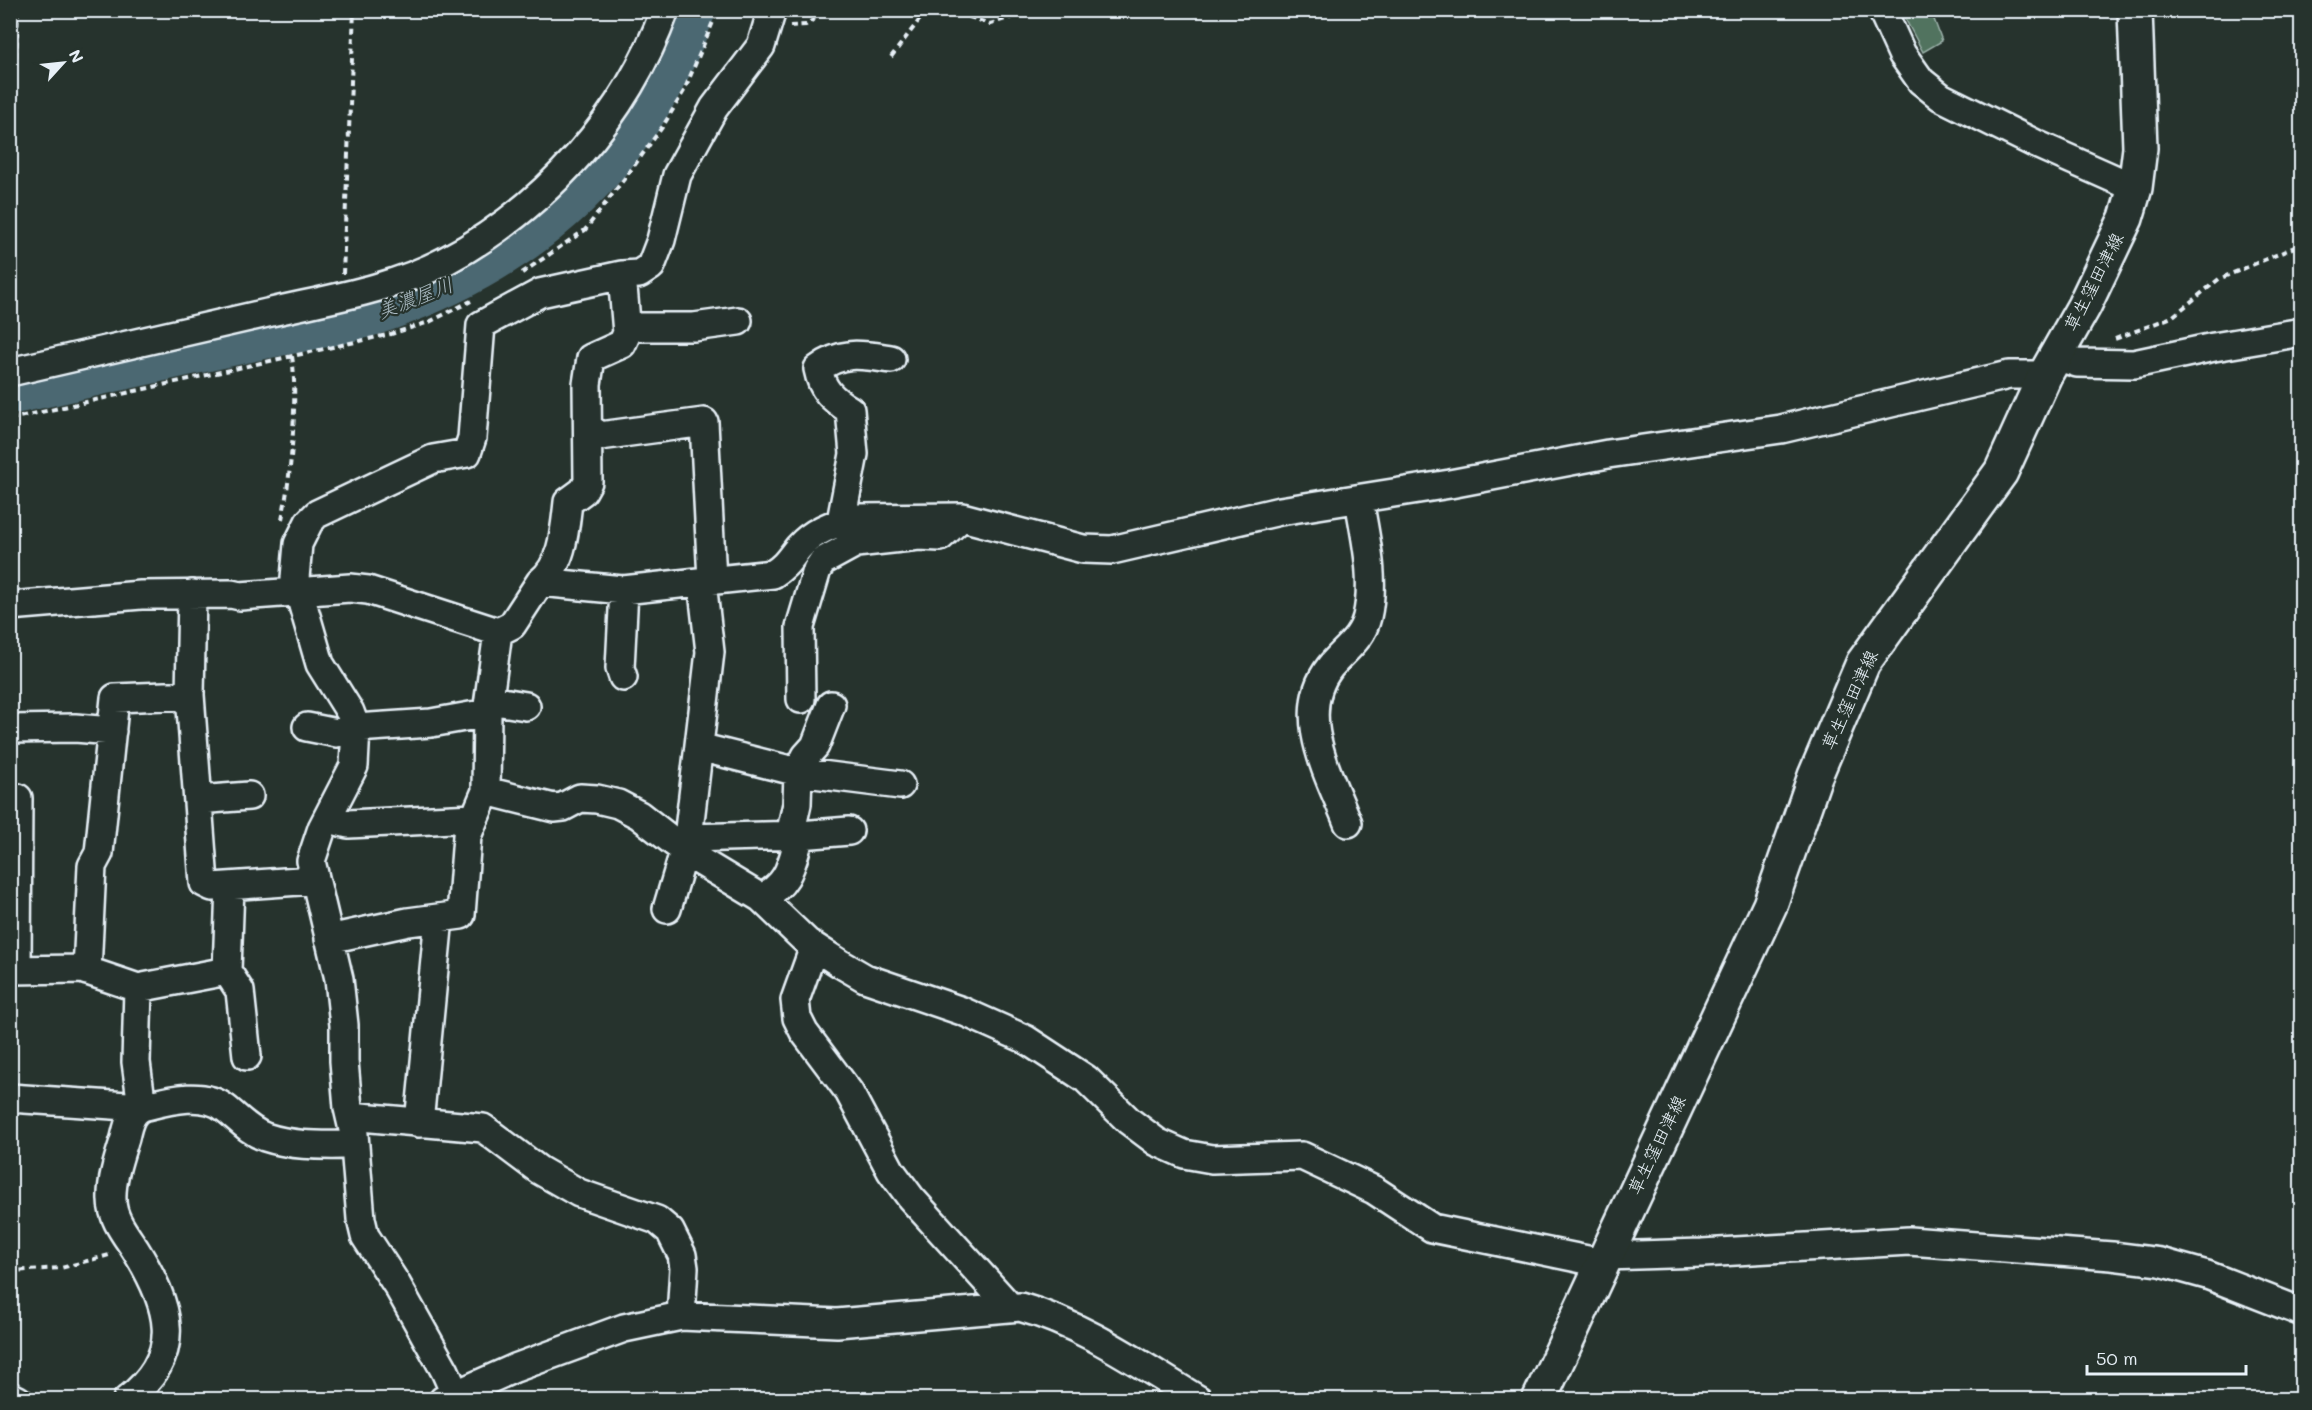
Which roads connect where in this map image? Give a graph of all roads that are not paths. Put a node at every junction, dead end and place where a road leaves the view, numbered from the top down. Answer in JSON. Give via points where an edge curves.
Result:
{"nodes":[{"id":1,"x":665,"y":10,"type":"edge"},
{"id":2,"x":1882,"y":10,"type":"edge"},
{"id":3,"x":2135,"y":10,"type":"edge"},
{"id":4,"x":769,"y":18,"type":"edge"},
{"id":5,"x":2135,"y":188,"type":"junction"},
{"id":6,"x":622,"y":275,"type":"junction"},
{"id":7,"x":738,"y":321,"type":"dead end"},
{"id":8,"x":627,"y":327,"type":"junction"},
{"id":9,"x":2301,"y":332,"type":"edge"},
{"id":10,"x":891,"y":359,"type":"dead end"},
{"id":11,"x":2050,"y":365,"type":"junction"},
{"id":12,"x":10,"y":372,"type":"edge"},
{"id":13,"x":588,"y":427,"type":"junction"},
{"id":14,"x":1359,"y":499,"type":"junction"},
{"id":15,"x":962,"y":517,"type":"junction"},
{"id":16,"x":841,"y":521,"type":"junction"},
{"id":17,"x":707,"y":581,"type":"junction"},
{"id":18,"x":540,"y":582,"type":"junction"},
{"id":19,"x":624,"y":590,"type":"junction"},
{"id":20,"x":297,"y":591,"type":"junction"},
{"id":21,"x":192,"y":594,"type":"junction"},
{"id":22,"x":10,"y":606,"type":"edge"},
{"id":23,"x":498,"y":632,"type":"junction"},
{"id":24,"x":623,"y":677,"type":"dead end"},
{"id":25,"x":190,"y":695,"type":"junction"},
{"id":26,"x":801,"y":699,"type":"dead end"},
{"id":27,"x":831,"y":705,"type":"dead end"},
{"id":28,"x":526,"y":706,"type":"dead end"},
{"id":29,"x":489,"y":707,"type":"junction"},
{"id":30,"x":306,"y":727,"type":"dead end"},
{"id":31,"x":356,"y":728,"type":"junction"},
{"id":32,"x":10,"y":729,"type":"edge"},
{"id":33,"x":112,"y":731,"type":"junction"},
{"id":34,"x":699,"y":747,"type":"junction"},
{"id":35,"x":798,"y":772,"type":"junction"},
{"id":36,"x":900,"y":785,"type":"dead end"},
{"id":37,"x":486,"y":791,"type":"junction"},
{"id":38,"x":249,"y":796,"type":"dead end"},
{"id":39,"x":18,"y":798,"type":"dead end"},
{"id":40,"x":198,"y":800,"type":"junction"},
{"id":41,"x":474,"y":818,"type":"junction"},
{"id":42,"x":328,"y":819,"type":"junction"},
{"id":43,"x":1348,"y":823,"type":"dead end"},
{"id":44,"x":849,"y":831,"type":"dead end"},
{"id":45,"x":795,"y":835,"type":"junction"},
{"id":46,"x":686,"y":843,"type":"junction"},
{"id":47,"x":314,"y":880,"type":"junction"},
{"id":48,"x":230,"y":886,"type":"junction"},
{"id":49,"x":761,"y":898,"type":"junction"},
{"id":50,"x":667,"y":909,"type":"dead end"},
{"id":51,"x":439,"y":918,"type":"junction"},
{"id":52,"x":329,"y":939,"type":"junction"},
{"id":53,"x":814,"y":947,"type":"junction"},
{"id":54,"x":14,"y":970,"type":"edge"},
{"id":55,"x":87,"y":971,"type":"junction"},
{"id":56,"x":227,"y":971,"type":"junction"},
{"id":57,"x":138,"y":988,"type":"junction"},
{"id":58,"x":247,"y":1056,"type":"dead end"},
{"id":59,"x":10,"y":1098,"type":"edge"},
{"id":60,"x":142,"y":1107,"type":"junction"},
{"id":61,"x":350,"y":1116,"type":"junction"},
{"id":62,"x":419,"y":1123,"type":"junction"},
{"id":63,"x":355,"y":1145,"type":"junction"},
{"id":64,"x":1604,"y":1259,"type":"junction"},
{"id":65,"x":1010,"y":1307,"type":"junction"},
{"id":66,"x":2301,"y":1312,"type":"edge"},
{"id":67,"x":681,"y":1316,"type":"junction"},
{"id":68,"x":10,"y":1396,"type":"edge"},
{"id":69,"x":452,"y":1398,"type":"edge"},
{"id":70,"x":18,"y":1400,"type":"edge"},
{"id":71,"x":126,"y":1400,"type":"edge"},
{"id":72,"x":1199,"y":1400,"type":"edge"},
{"id":73,"x":1539,"y":1400,"type":"edge"}],
"edges":[{"from":1,"to":12,"type":"street","via":[[640,68],[584,149],[546,189],[445,261],[378,288]]},
{"from":2,"to":5,"type":"street","via":[[1902,54],[1921,81],[1941,97]]},
{"from":3,"to":5,"type":"main road","name":"草生窪田津線","via":[[2140,127]]},
{"from":4,"to":6,"type":"street","via":[[761,46],[714,108],[677,175],[651,266],[639,274]]},
{"from":5,"to":11,"type":"main road","name":"草生窪田津線","via":[[2103,270]]},
{"from":6,"to":8,"type":"street"},
{"from":6,"to":20,"type":"street","via":[[540,293],[481,325],[472,438],[467,453],[433,459],[317,514],[298,544]]},
{"from":7,"to":8,"type":"street","via":[[694,327]]},
{"from":8,"to":13,"type":"street","via":[[622,344],[591,358]]},
{"from":9,"to":11,"type":"street","via":[[2134,364]]},
{"from":10,"to":16,"type":"street","via":[[846,354],[818,369],[821,385],[849,410],[854,454]]},
{"from":11,"to":14,"type":"street","via":[[1781,429],[1608,454]]},
{"from":11,"to":64,"type":"main road","name":"草生窪田津線","via":[[2001,472],[1863,663],[1815,776],[1770,905]]},
{"from":13,"to":17,"type":"street","via":[[600,436],[704,422]]},
{"from":13,"to":18,"type":"street","via":[[588,482],[568,502],[556,561],[548,577]]},
{"from":14,"to":15,"type":"street","via":[[1280,511],[1112,550],[1083,549]]},
{"from":14,"to":43,"type":"street","via":[[1371,578],[1367,618],[1361,635],[1328,669],[1316,696],[1315,717],[1320,752]]},
{"from":15,"to":16,"type":"street"},
{"from":15,"to":26,"type":"street","via":[[940,537],[856,543],[823,561],[800,627]]},
{"from":16,"to":17,"type":"street","via":[[815,534],[800,546],[786,566],[773,574]]},
{"from":17,"to":19,"type":"street"},
{"from":17,"to":34,"type":"street","via":[[710,652]]},
{"from":18,"to":19,"type":"street"},
{"from":18,"to":23,"type":"street","via":[[512,625]]},
{"from":19,"to":24,"type":"street","via":[[620,668]]},
{"from":20,"to":21,"type":"street","via":[[240,596]]},
{"from":20,"to":23,"type":"street","via":[[368,590]]},
{"from":20,"to":31,"type":"street","via":[[320,663]]},
{"from":21,"to":22,"type":"street"},
{"from":21,"to":25,"type":"street"},
{"from":23,"to":29,"type":"street"},
{"from":25,"to":33,"type":"street","via":[[115,698]]},
{"from":25,"to":40,"type":"street"},
{"from":27,"to":35,"type":"street","via":[[815,746]]},
{"from":28,"to":29,"type":"street"},
{"from":29,"to":31,"type":"street","via":[[430,723]]},
{"from":29,"to":37,"type":"street"},
{"from":30,"to":31,"type":"street","via":[[337,733]]},
{"from":31,"to":42,"type":"street","via":[[354,766]]},
{"from":32,"to":33,"type":"street"},
{"from":33,"to":55,"type":"street","via":[[99,853],[92,866]]},
{"from":34,"to":35,"type":"street"},
{"from":34,"to":46,"type":"street"},
{"from":35,"to":36,"type":"street"},
{"from":35,"to":45,"type":"street"},
{"from":37,"to":41,"type":"street"},
{"from":37,"to":46,"type":"street","via":[[554,808],[580,798],[618,804]]},
{"from":38,"to":40,"type":"street"},
{"from":39,"to":54,"type":"street"},
{"from":40,"to":48,"type":"street","via":[[204,883],[212,887]]},
{"from":41,"to":42,"type":"street","via":[[348,824]]},
{"from":41,"to":51,"type":"street","via":[[467,836],[461,915]]},
{"from":42,"to":47,"type":"street","via":[[311,861]]},
{"from":44,"to":45,"type":"street"},
{"from":45,"to":46,"type":"street"},
{"from":45,"to":49,"type":"street","via":[[786,876],[777,890]]},
{"from":46,"to":49,"type":"street","via":[[693,857]]},
{"from":46,"to":50,"type":"street"},
{"from":47,"to":48,"type":"street"},
{"from":47,"to":52,"type":"street"},
{"from":48,"to":56,"type":"street"},
{"from":49,"to":53,"type":"street"},
{"from":51,"to":52,"type":"street"},
{"from":51,"to":62,"type":"street"},
{"from":52,"to":61,"type":"street","via":[[342,1002]]},
{"from":53,"to":64,"type":"street","via":[[865,978],[962,1011],[1025,1039],[1086,1079],[1157,1142],[1184,1154],[1212,1159],[1302,1156],[1374,1190],[1432,1228]]},
{"from":53,"to":65,"type":"street","via":[[795,1000],[804,1032],[849,1092],[891,1171],[911,1198]]},
{"from":54,"to":55,"type":"street"},
{"from":55,"to":57,"type":"street"},
{"from":56,"to":57,"type":"street"},
{"from":56,"to":58,"type":"street","via":[[240,991]]},
{"from":57,"to":60,"type":"street","via":[[136,1062]]},
{"from":59,"to":60,"type":"street"},
{"from":60,"to":63,"type":"street","via":[[180,1099],[208,1099],[264,1136],[299,1146]]},
{"from":60,"to":71,"type":"street","via":[[131,1117],[112,1201],[118,1224],[158,1288],[166,1323],[166,1347],[156,1372]]},
{"from":61,"to":62,"type":"street"},
{"from":61,"to":63,"type":"street"},
{"from":62,"to":67,"type":"street","via":[[483,1128],[579,1194],[657,1220],[670,1231],[682,1255]]},
{"from":63,"to":69,"type":"street","via":[[365,1236],[398,1285]]},
{"from":64,"to":66,"type":"street","via":[[1909,1241],[2112,1256],[2207,1275]]},
{"from":64,"to":73,"type":"main road","name":"草生窪田津線"},
{"from":65,"to":67,"type":"street","via":[[837,1323]]},
{"from":65,"to":72,"type":"street","via":[[1074,1326]]},
{"from":67,"to":69,"type":"street","via":[[624,1328],[515,1368]]},
{"from":68,"to":70,"type":"street"}]}
